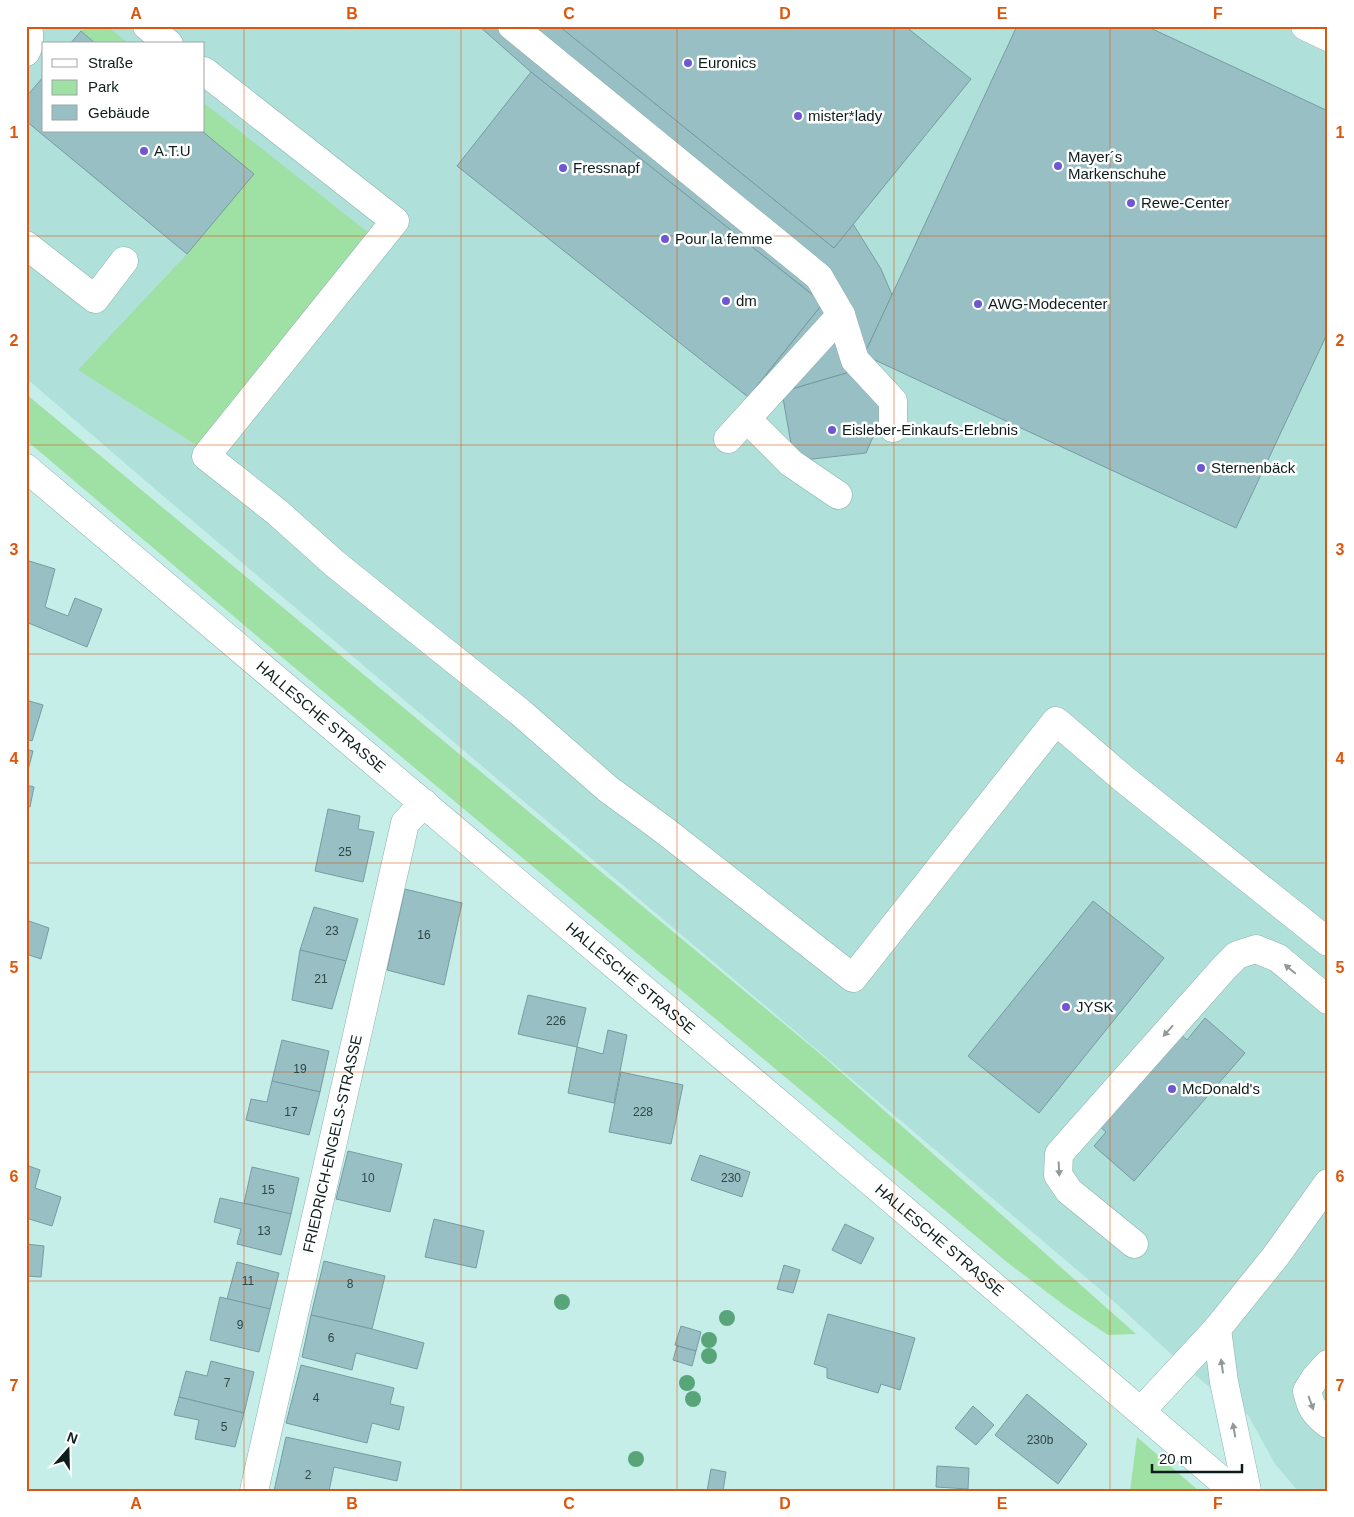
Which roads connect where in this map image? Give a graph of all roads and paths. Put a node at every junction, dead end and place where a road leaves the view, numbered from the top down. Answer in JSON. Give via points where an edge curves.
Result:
{"nodes":[{"id":1,"x":147,"y":26,"type":"edge"},
{"id":2,"x":512,"y":26,"type":"edge"},
{"id":3,"x":1305,"y":26,"type":"edge"},
{"id":4,"x":26,"y":31,"type":"edge"},
{"id":5,"x":1328,"y":37,"type":"edge"},
{"id":6,"x":167,"y":42,"type":"edge"},
{"id":7,"x":26,"y":52,"type":"edge"},
{"id":8,"x":205,"y":72,"type":"edge"},
{"id":9,"x":26,"y":245,"type":"edge"},
{"id":10,"x":124,"y":261,"type":"dead end"},
{"id":11,"x":841,"y":315,"type":"junction"},
{"id":12,"x":747,"y":418,"type":"junction"},
{"id":13,"x":892,"y":428,"type":"dead end"},
{"id":14,"x":728,"y":439,"type":"dead end"},
{"id":15,"x":26,"y":468,"type":"edge"},
{"id":16,"x":838,"y":495,"type":"dead end"},
{"id":17,"x":424,"y":804,"type":"junction"},
{"id":18,"x":1328,"y":942,"type":"edge"},
{"id":19,"x":1328,"y":1000,"type":"edge"},
{"id":20,"x":1328,"y":1183,"type":"edge"},
{"id":21,"x":1134,"y":1244,"type":"dead end"},
{"id":22,"x":1217,"y":1329,"type":"junction"},
{"id":23,"x":1321,"y":1371,"type":"edge"},
{"id":24,"x":1141,"y":1411,"type":"junction"},
{"id":25,"x":1328,"y":1424,"type":"edge"},
{"id":26,"x":254,"y":1491,"type":"edge"},
{"id":27,"x":1234,"y":1491,"type":"edge"},
{"id":28,"x":1247,"y":1491,"type":"edge"}],
"edges":[{"from":1,"to":6,"type":"street"},
{"from":2,"to":11,"type":"street","via":[[819,277]]},
{"from":3,"to":5,"type":"street"},
{"from":4,"to":7,"type":"street","via":[[29,33]]},
{"from":8,"to":18,"type":"street","via":[[396,221],[206,456],[520,712],[608,789],[800,938],[853,978],[1056,721]]},
{"from":9,"to":10,"type":"street","via":[[95,299]]},
{"from":11,"to":12,"type":"street"},
{"from":11,"to":13,"type":"street","via":[[855,360],[893,400]]},
{"from":12,"to":14,"type":"street"},
{"from":12,"to":16,"type":"street","via":[[791,463]]},
{"from":15,"to":17,"type":"street","name":"HALLESCHE STRASSE"},
{"from":17,"to":24,"type":"street","name":"HALLESCHE STRASSE"},
{"from":17,"to":26,"type":"street","name":"FRIEDRICH-ENGELS-STRASSE","via":[[405,823]]},
{"from":19,"to":21,"type":"street","one_way":true,"via":[[1278,958],[1256,948],[1237,956],[1059,1154],[1058,1175],[1069,1191]]},
{"from":20,"to":22,"type":"street","via":[[1275,1257]]},
{"from":22,"to":24,"type":"street"},
{"from":28,"to":22,"type":"street","one_way":true,"via":[[1224,1382]]},
{"from":23,"to":25,"type":"street","one_way":true,"via":[[1308,1391],[1310,1405]]},
{"from":24,"to":27,"type":"street","name":"HALLESCHE STRASSE"}]}
